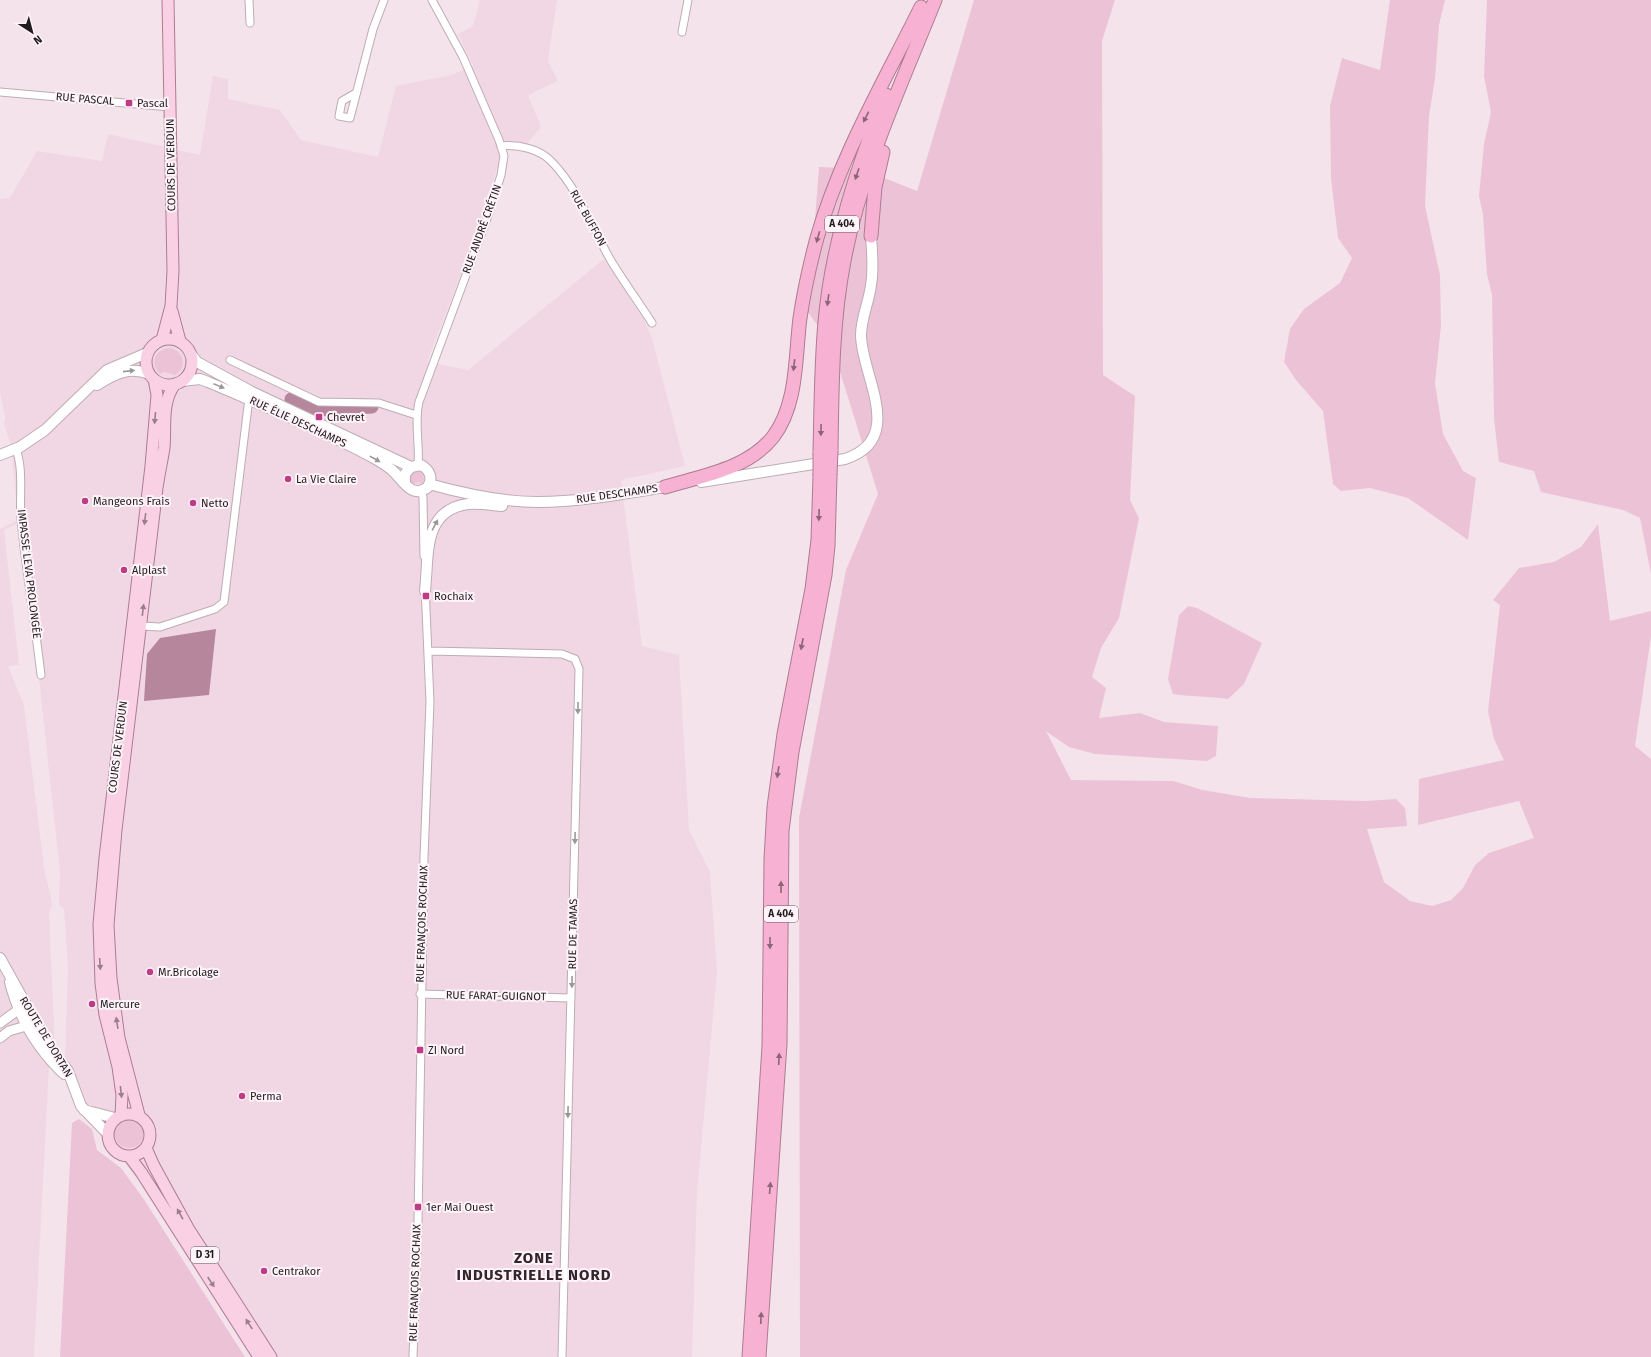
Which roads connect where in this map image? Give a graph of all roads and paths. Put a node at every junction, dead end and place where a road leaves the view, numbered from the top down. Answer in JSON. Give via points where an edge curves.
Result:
{"nodes":[{"id":1,"x":168,"y":0,"type":"edge"},
{"id":2,"x":249,"y":0,"type":"edge"},
{"id":3,"x":384,"y":0,"type":"edge"},
{"id":4,"x":432,"y":0,"type":"edge"},
{"id":5,"x":688,"y":0,"type":"edge"},
{"id":6,"x":927,"y":4,"type":"edge"},
{"id":7,"x":250,"y":23,"type":"dead end"},
{"id":8,"x":682,"y":32,"type":"dead end"},
{"id":9,"x":0,"y":92,"type":"edge"},
{"id":10,"x":356,"y":93,"type":"dead end"},
{"id":11,"x":170,"y":107,"type":"junction"},
{"id":12,"x":501,"y":146,"type":"junction"},
{"id":13,"x":871,"y":236,"type":"joint"},
{"id":14,"x":172,"y":306,"type":"junction"},
{"id":15,"x":652,"y":323,"type":"dead end"},
{"id":16,"x":162,"y":340,"type":"junction"},
{"id":17,"x":180,"y":341,"type":"junction"},
{"id":18,"x":147,"y":353,"type":"junction"},
{"id":19,"x":191,"y":354,"type":"junction"},
{"id":20,"x":230,"y":360,"type":"dead end"},
{"id":21,"x":152,"y":377,"type":"junction"},
{"id":22,"x":178,"y":383,"type":"junction"},
{"id":23,"x":85,"y":392,"type":"junction"},
{"id":24,"x":249,"y":398,"type":"junction"},
{"id":25,"x":416,"y":415,"type":"junction"},
{"id":26,"x":8,"y":452,"type":"edge"},
{"id":27,"x":415,"y":466,"type":"junction"},
{"id":28,"x":825,"y":476,"type":"junction"},
{"id":29,"x":405,"y":484,"type":"junction"},
{"id":30,"x":430,"y":484,"type":"junction"},
{"id":31,"x":665,"y":487,"type":"junction"},
{"id":32,"x":421,"y":491,"type":"junction"},
{"id":33,"x":592,"y":498,"type":"junction"},
{"id":34,"x":425,"y":591,"type":"junction"},
{"id":35,"x":141,"y":626,"type":"junction"},
{"id":36,"x":428,"y":651,"type":"junction"},
{"id":37,"x":41,"y":675,"type":"dead end"},
{"id":38,"x":113,"y":789,"type":"junction"},
{"id":39,"x":116,"y":830,"type":"junction"},
{"id":40,"x":107,"y":874,"type":"junction"},
{"id":41,"x":0,"y":958,"type":"edge"},
{"id":42,"x":7,"y":971,"type":"junction"},
{"id":43,"x":420,"y":994,"type":"junction"},
{"id":44,"x":571,"y":998,"type":"junction"},
{"id":45,"x":18,"y":1010,"type":"junction"},
{"id":46,"x":0,"y":1023,"type":"edge"},
{"id":47,"x":26,"y":1026,"type":"junction"},
{"id":48,"x":0,"y":1038,"type":"edge"},
{"id":49,"x":49,"y":1046,"type":"junction"},
{"id":50,"x":73,"y":1083,"type":"junction"},
{"id":51,"x":84,"y":1110,"type":"junction"},
{"id":52,"x":139,"y":1115,"type":"junction"},
{"id":53,"x":118,"y":1116,"type":"junction"},
{"id":54,"x":108,"y":1134,"type":"junction"},
{"id":55,"x":146,"y":1148,"type":"junction"},
{"id":56,"x":129,"y":1156,"type":"junction"},
{"id":57,"x":259,"y":1357,"type":"edge"},
{"id":58,"x":270,"y":1357,"type":"edge"},
{"id":59,"x":413,"y":1357,"type":"edge"},
{"id":60,"x":562,"y":1357,"type":"edge"},
{"id":61,"x":749,"y":1357,"type":"edge"},
{"id":62,"x":759,"y":1357,"type":"edge"}],
"edges":[{"from":1,"to":11,"type":"main road","name":"COURS DE VERDUN"},
{"from":2,"to":7,"type":"street"},
{"from":3,"to":10,"type":"street","via":[[373,29]]},
{"from":4,"to":12,"type":"street","name":"RUE ANDRÉ CRÉTIN","via":[[463,57]]},
{"from":5,"to":8,"type":"street"},
{"from":6,"to":13,"type":"highway","via":[[878,170],[873,197]]},
{"from":6,"to":28,"type":"highway","number":"A 404","bridge":true,"via":[[867,143],[838,238],[825,321]]},
{"from":6,"to":31,"type":"highway","one_way":true,"via":[[856,139],[830,198],[807,278],[790,398],[780,426],[765,445],[747,459]]},
{"from":9,"to":11,"type":"street","name":"RUE PASCAL"},
{"from":11,"to":14,"type":"main road","name":"COURS DE VERDUN"},
{"from":12,"to":15,"type":"street","name":"RUE BUFFON","via":[[512,145],[528,149],[552,161]]},
{"from":12,"to":25,"type":"street","name":"RUE ANDRÉ CRÉTIN","via":[[504,156],[501,175],[487,220],[433,362]]},
{"from":13,"to":31,"type":"main road","name":"RUE DESCHAMPS","via":[[872,278],[861,336],[864,359],[877,400],[878,416],[875,431],[868,444],[858,454],[845,459]]},
{"from":14,"to":16,"type":"main road","name":"COURS DE VERDUN"},
{"from":14,"to":17,"type":"main road","name":"COURS DE VERDUN"},
{"from":16,"to":17,"type":"main road"},
{"from":16,"to":18,"type":"main road"},
{"from":17,"to":19,"type":"main road"},
{"from":18,"to":21,"type":"main road","via":[[146,361]]},
{"from":18,"to":23,"type":"main road","via":[[106,370]]},
{"from":19,"to":22,"type":"main road","via":[[191,370]]},
{"from":19,"to":27,"type":"main road","name":"RUE ÉLIE DESCHAMPS","via":[[197,362],[252,392]]},
{"from":20,"to":25,"type":"street","via":[[318,402],[379,403]]},
{"from":21,"to":22,"type":"main road","via":[[167,385]]},
{"from":23,"to":21,"type":"main road","one_way":true,"via":[[120,372],[134,370]]},
{"from":21,"to":38,"type":"main road","name":"COURS DE VERDUN","one_way":true,"via":[[158,395]]},
{"from":22,"to":24,"type":"main road","name":"RUE ÉLIE DESCHAMPS","one_way":true,"via":[[200,379]]},
{"from":35,"to":22,"type":"main road","name":"COURS DE VERDUN","one_way":true,"via":[[164,448],[167,397]]},
{"from":23,"to":26,"type":"main road","via":[[45,430]]},
{"from":24,"to":29,"type":"main road","name":"RUE ÉLIE DESCHAMPS","one_way":true,"via":[[372,457],[392,470]]},
{"from":24,"to":35,"type":"street","via":[[224,602],[216,609],[160,627]]},
{"from":25,"to":27,"type":"street","name":"RUE ANDRÉ CRÉTIN","via":[[419,444]]},
{"from":26,"to":37,"type":"street","name":"IMPASSE LEVA PROLONGÉE","via":[[20,466],[20,504],[25,559]]},
{"from":27,"to":29,"type":"main road","via":[[405,474]]},
{"from":27,"to":30,"type":"main road","via":[[428,470]]},
{"from":28,"to":61,"type":"highway","number":"A 404","one_way":true,"via":[[812,589],[784,734],[773,814],[770,859],[769,1053]]},
{"from":62,"to":28,"type":"highway","number":"A 404","one_way":true,"via":[[779,1068],[782,831],[792,752],[825,575],[828,539]]},
{"from":29,"to":32,"type":"main road","via":[[414,491]]},
{"from":30,"to":32,"type":"main road"},
{"from":30,"to":33,"type":"main road","name":"RUE DESCHAMPS","via":[[486,498],[515,501]]},
{"from":31,"to":33,"type":"main road","name":"RUE DESCHAMPS"},
{"from":32,"to":34,"type":"street","name":"RUE FRANÇOIS ROCHAIX"},
{"from":34,"to":33,"type":"main road","one_way":true,"via":[[431,534],[438,519],[450,509],[468,504],[524,507]]},
{"from":34,"to":36,"type":"street","name":"RUE FRANÇOIS ROCHAIX"},
{"from":35,"to":39,"type":"main road","name":"COURS DE VERDUN"},
{"from":36,"to":43,"type":"street","name":"RUE FRANÇOIS ROCHAIX","via":[[430,702]]},
{"from":36,"to":44,"type":"street","name":"RUE DE TAMAS","one_way":true,"via":[[562,654],[575,659],[579,669]]},
{"from":38,"to":39,"type":"main road","via":[[113,823]]},
{"from":38,"to":40,"type":"main road","name":"COURS DE VERDUN","via":[[105,858],[108,862]]},
{"from":39,"to":40,"type":"main road","name":"COURS DE VERDUN"},
{"from":52,"to":40,"type":"main road","one_way":true,"via":[[119,1038],[108,943],[103,935]]},
{"from":40,"to":53,"type":"main road","name":"COURS DE VERDUN","one_way":true,"via":[[99,924],[101,983],[122,1095]]},
{"from":41,"to":42,"type":"main road","name":"ROUTE DE DORTAN"},
{"from":42,"to":45,"type":"main road","name":"ROUTE DE DORTAN"},
{"from":42,"to":49,"type":"main road","name":"ROUTE DE DORTAN"},
{"from":43,"to":44,"type":"street","name":"RUE FARAT-GUIGNOT"},
{"from":43,"to":59,"type":"street","name":"RUE FRANÇOIS ROCHAIX","via":[[418,1221]]},
{"from":44,"to":60,"type":"street","name":"RUE DE TAMAS","one_way":true},
{"from":45,"to":46,"type":"street"},
{"from":45,"to":47,"type":"main road","name":"ROUTE DE DORTAN"},
{"from":45,"to":49,"type":"main road","via":[[25,1016],[38,1039]]},
{"from":47,"to":48,"type":"street","via":[[9,1031]]},
{"from":47,"to":50,"type":"main road","name":"ROUTE DE DORTAN","via":[[47,1056]]},
{"from":49,"to":50,"type":"main road","name":"ROUTE DE DORTAN","via":[[68,1071]]},
{"from":50,"to":51,"type":"main road","name":"ROUTE DE DORTAN"},
{"from":51,"to":53,"type":"main road"},
{"from":51,"to":54,"type":"main road","name":"ROUTE DE DORTAN"},
{"from":52,"to":53,"type":"main road","via":[[133,1113]]},
{"from":52,"to":55,"type":"main road","via":[[147,1122],[150,1131]]},
{"from":53,"to":54,"type":"main road","via":[[111,1123]]},
{"from":54,"to":56,"type":"main road","via":[[113,1148],[118,1153]]},
{"from":55,"to":56,"type":"main road","via":[[138,1154]]},
{"from":58,"to":55,"type":"main road","number":"D 31","one_way":true,"via":[[188,1228]]},
{"from":56,"to":57,"type":"main road","number":"D 31","one_way":true}]}
